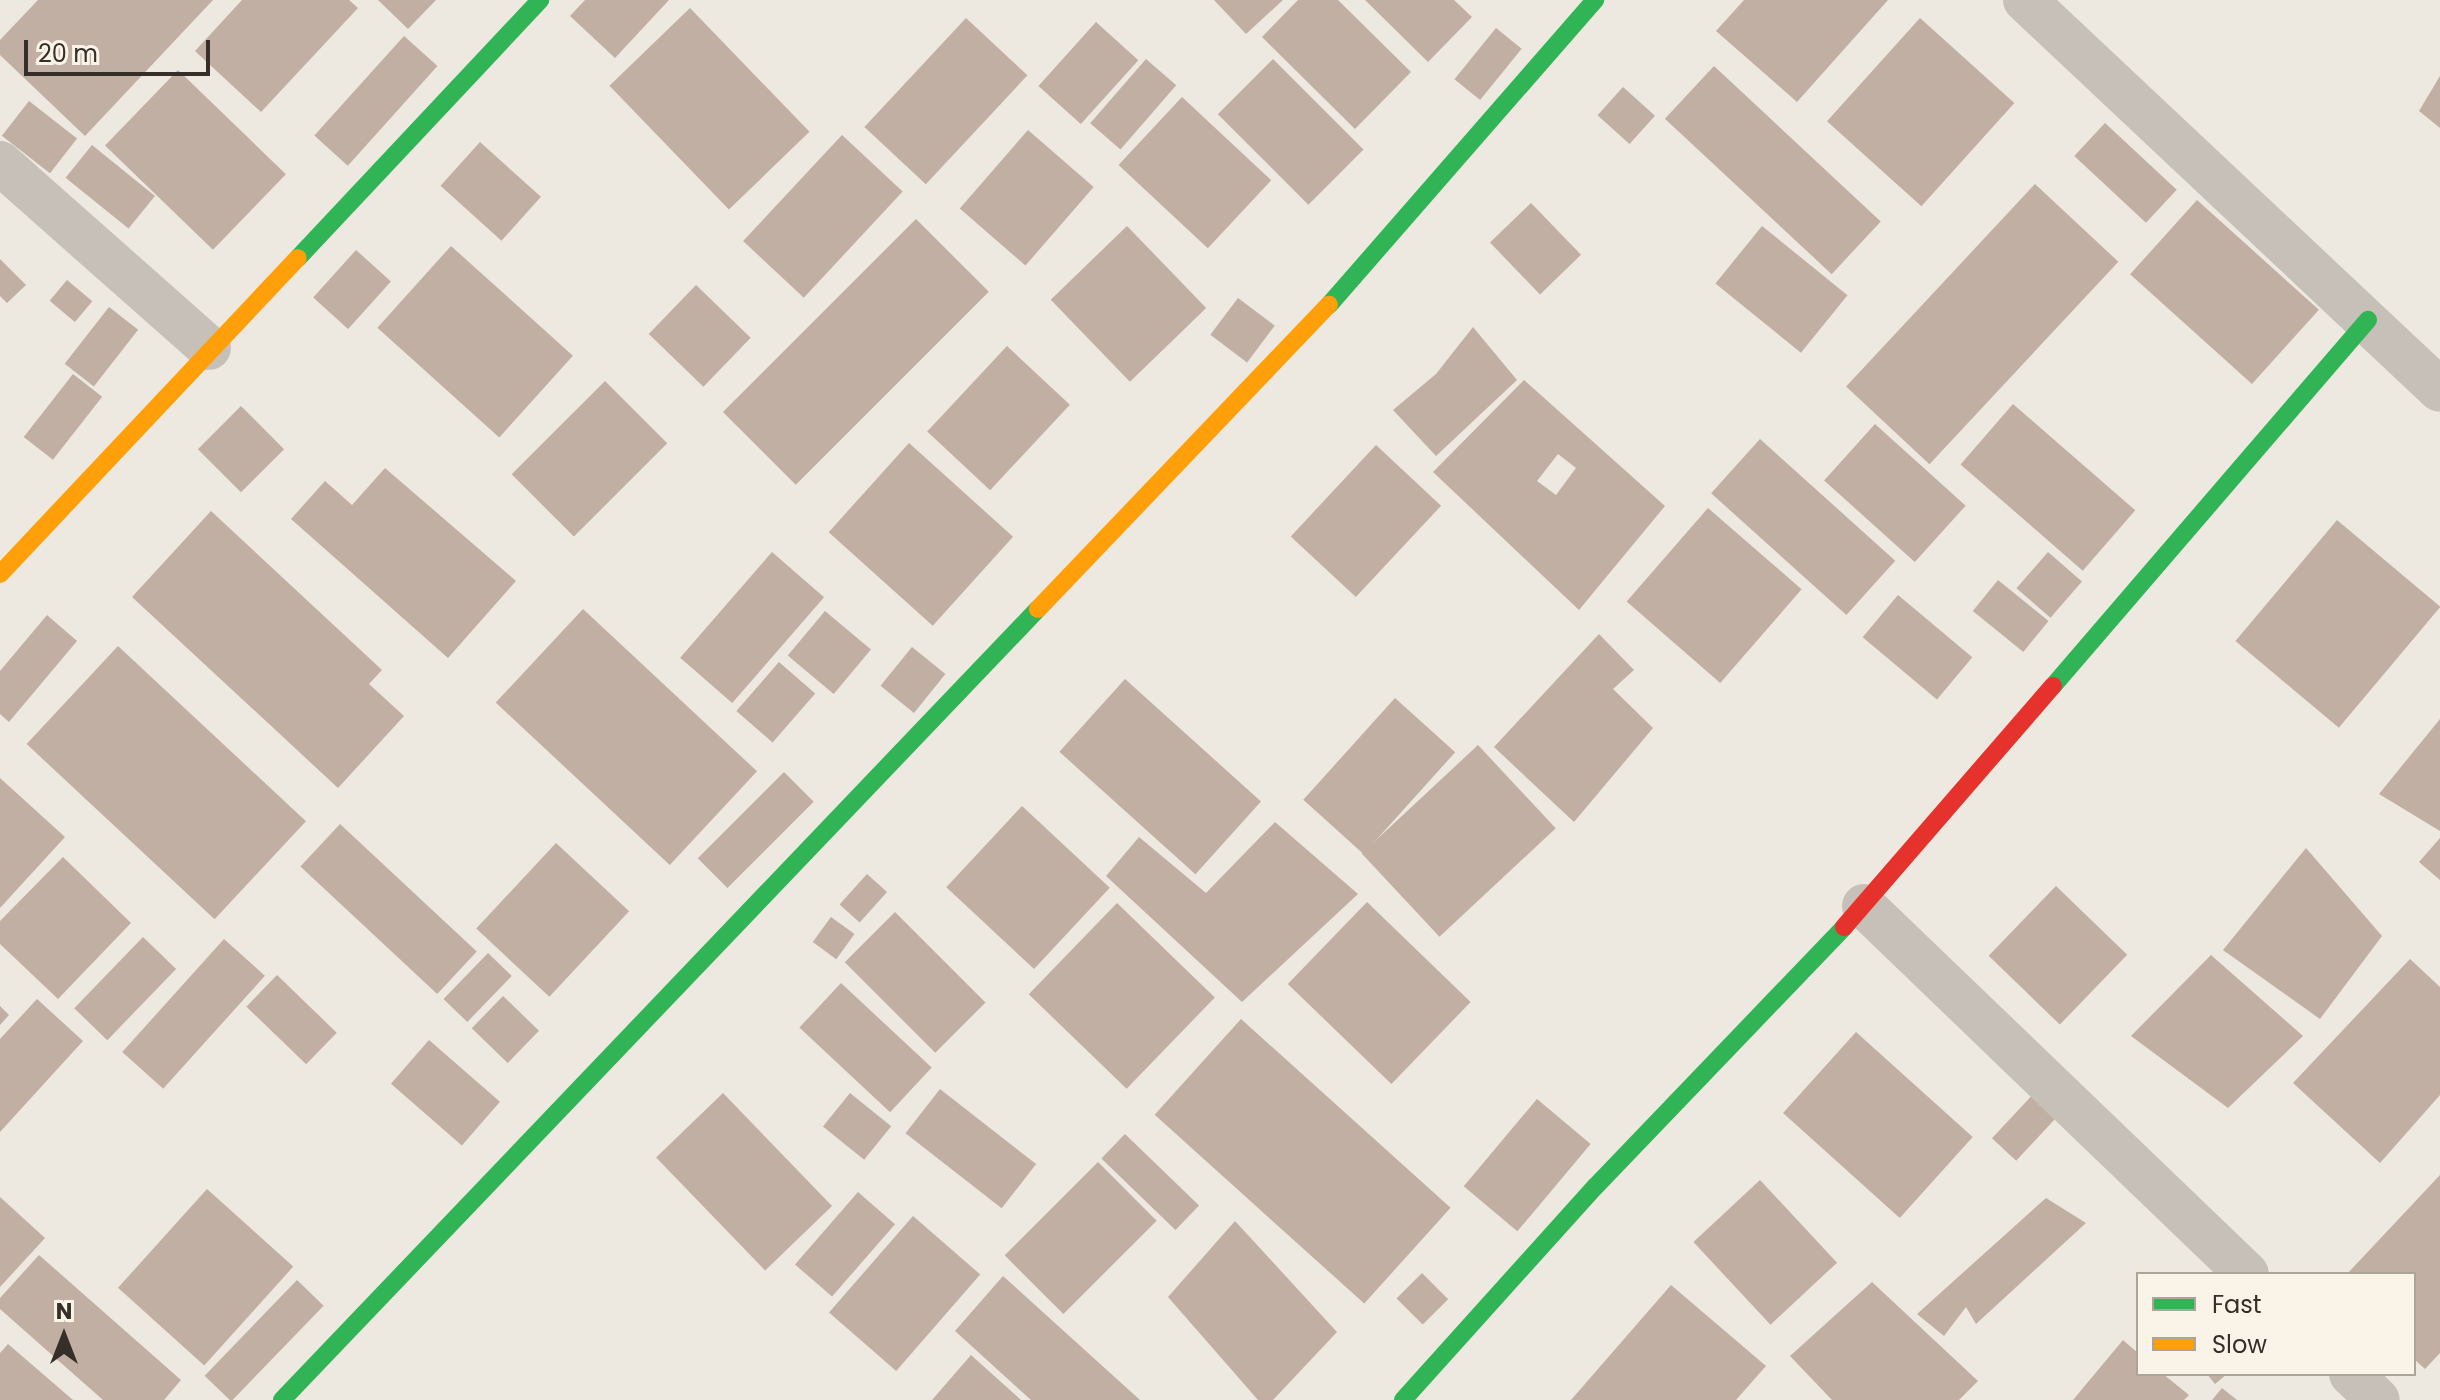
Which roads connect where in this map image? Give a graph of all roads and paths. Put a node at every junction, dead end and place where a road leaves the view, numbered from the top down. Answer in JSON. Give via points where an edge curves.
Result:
{"nodes":[{"id":1,"x":540,"y":0,"type":"edge"},
{"id":2,"x":1595,"y":0,"type":"edge"},
{"id":3,"x":2025,"y":0,"type":"edge"},
{"id":4,"x":0,"y":163,"type":"edge"},
{"id":5,"x":2368,"y":320,"type":"junction"},
{"id":6,"x":209,"y":348,"type":"junction"},
{"id":7,"x":2440,"y":390,"type":"edge"},
{"id":8,"x":0,"y":574,"type":"edge"},
{"id":9,"x":1864,"y":906,"type":"junction"},
{"id":10,"x":2245,"y":1272,"type":"edge"},
{"id":11,"x":2353,"y":1376,"type":"edge"},
{"id":12,"x":282,"y":1400,"type":"edge"},
{"id":13,"x":1403,"y":1400,"type":"edge"},
{"id":14,"x":2378,"y":1400,"type":"edge"}],
"edges":[{"from":1,"to":6,"type":"street"},
{"from":2,"to":12,"type":"street","via":[[1350,283]]},
{"from":3,"to":5,"type":"street"},
{"from":4,"to":6,"type":"street"},
{"from":5,"to":7,"type":"street"},
{"from":5,"to":9,"type":"street"},
{"from":6,"to":8,"type":"street"},
{"from":9,"to":10,"type":"street"},
{"from":9,"to":13,"type":"street","via":[[1595,1187]]},
{"from":11,"to":14,"type":"street"}]}
